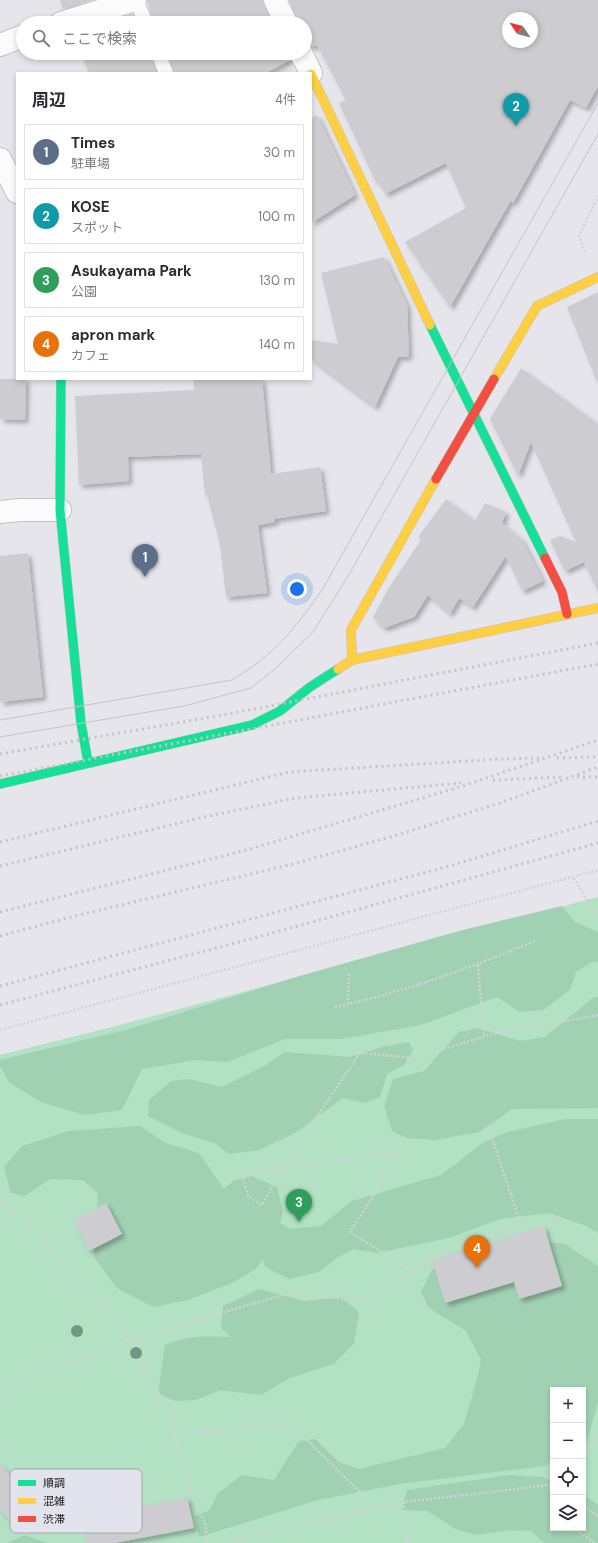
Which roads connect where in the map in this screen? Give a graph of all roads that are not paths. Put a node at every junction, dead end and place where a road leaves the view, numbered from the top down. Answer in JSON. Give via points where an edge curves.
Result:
{"nodes":[{"id":1,"x":136,"y":0,"type":"edge"},
{"id":2,"x":275,"y":0,"type":"edge"},
{"id":3,"x":90,"y":6,"type":"edge"},
{"id":4,"x":73,"y":16,"type":"edge"},
{"id":5,"x":143,"y":16,"type":"edge"},
{"id":6,"x":283,"y":16,"type":"edge"},
{"id":7,"x":16,"y":39,"type":"edge"},
{"id":8,"x":0,"y":45,"type":"edge"},
{"id":9,"x":161,"y":60,"type":"edge"},
{"id":10,"x":304,"y":60,"type":"edge"},
{"id":11,"x":166,"y":72,"type":"edge"},
{"id":12,"x":310,"y":72,"type":"edge"},
{"id":13,"x":312,"y":75,"type":"edge"},
{"id":14,"x":0,"y":159,"type":"edge"},
{"id":15,"x":16,"y":190,"type":"edge"},
{"id":16,"x":597,"y":277,"type":"edge"},
{"id":17,"x":61,"y":380,"type":"edge"},
{"id":18,"x":473,"y":413,"type":"junction"},
{"id":19,"x":60,"y":510,"type":"junction"},
{"id":20,"x":0,"y":512,"type":"edge"},
{"id":21,"x":598,"y":608,"type":"edge"},
{"id":22,"x":568,"y":614,"type":"junction"},
{"id":23,"x":352,"y":660,"type":"junction"},
{"id":24,"x":88,"y":762,"type":"junction"},
{"id":25,"x":0,"y":784,"type":"edge"}],
"edges":[{"from":1,"to":3,"type":"street"},
{"from":1,"to":5,"type":"lane"},
{"from":2,"to":6,"type":"street"},
{"from":3,"to":4,"type":"street"},
{"from":7,"to":8,"type":"street"},
{"from":9,"to":11,"type":"lane"},
{"from":10,"to":12,"type":"street"},
{"from":13,"to":18,"type":"street"},
{"from":14,"to":15,"type":"street"},
{"from":16,"to":18,"type":"street","via":[[537,306]]},
{"from":17,"to":19,"type":"street"},
{"from":18,"to":22,"type":"street","via":[[562,592]]},
{"from":18,"to":23,"type":"street","via":[[351,630]]},
{"from":19,"to":20,"type":"street"},
{"from":19,"to":24,"type":"street","via":[[81,723]]},
{"from":21,"to":22,"type":"street"},
{"from":22,"to":23,"type":"street"},
{"from":23,"to":24,"type":"street","via":[[310,687],[280,711],[252,725]]},
{"from":24,"to":25,"type":"street"}]}
